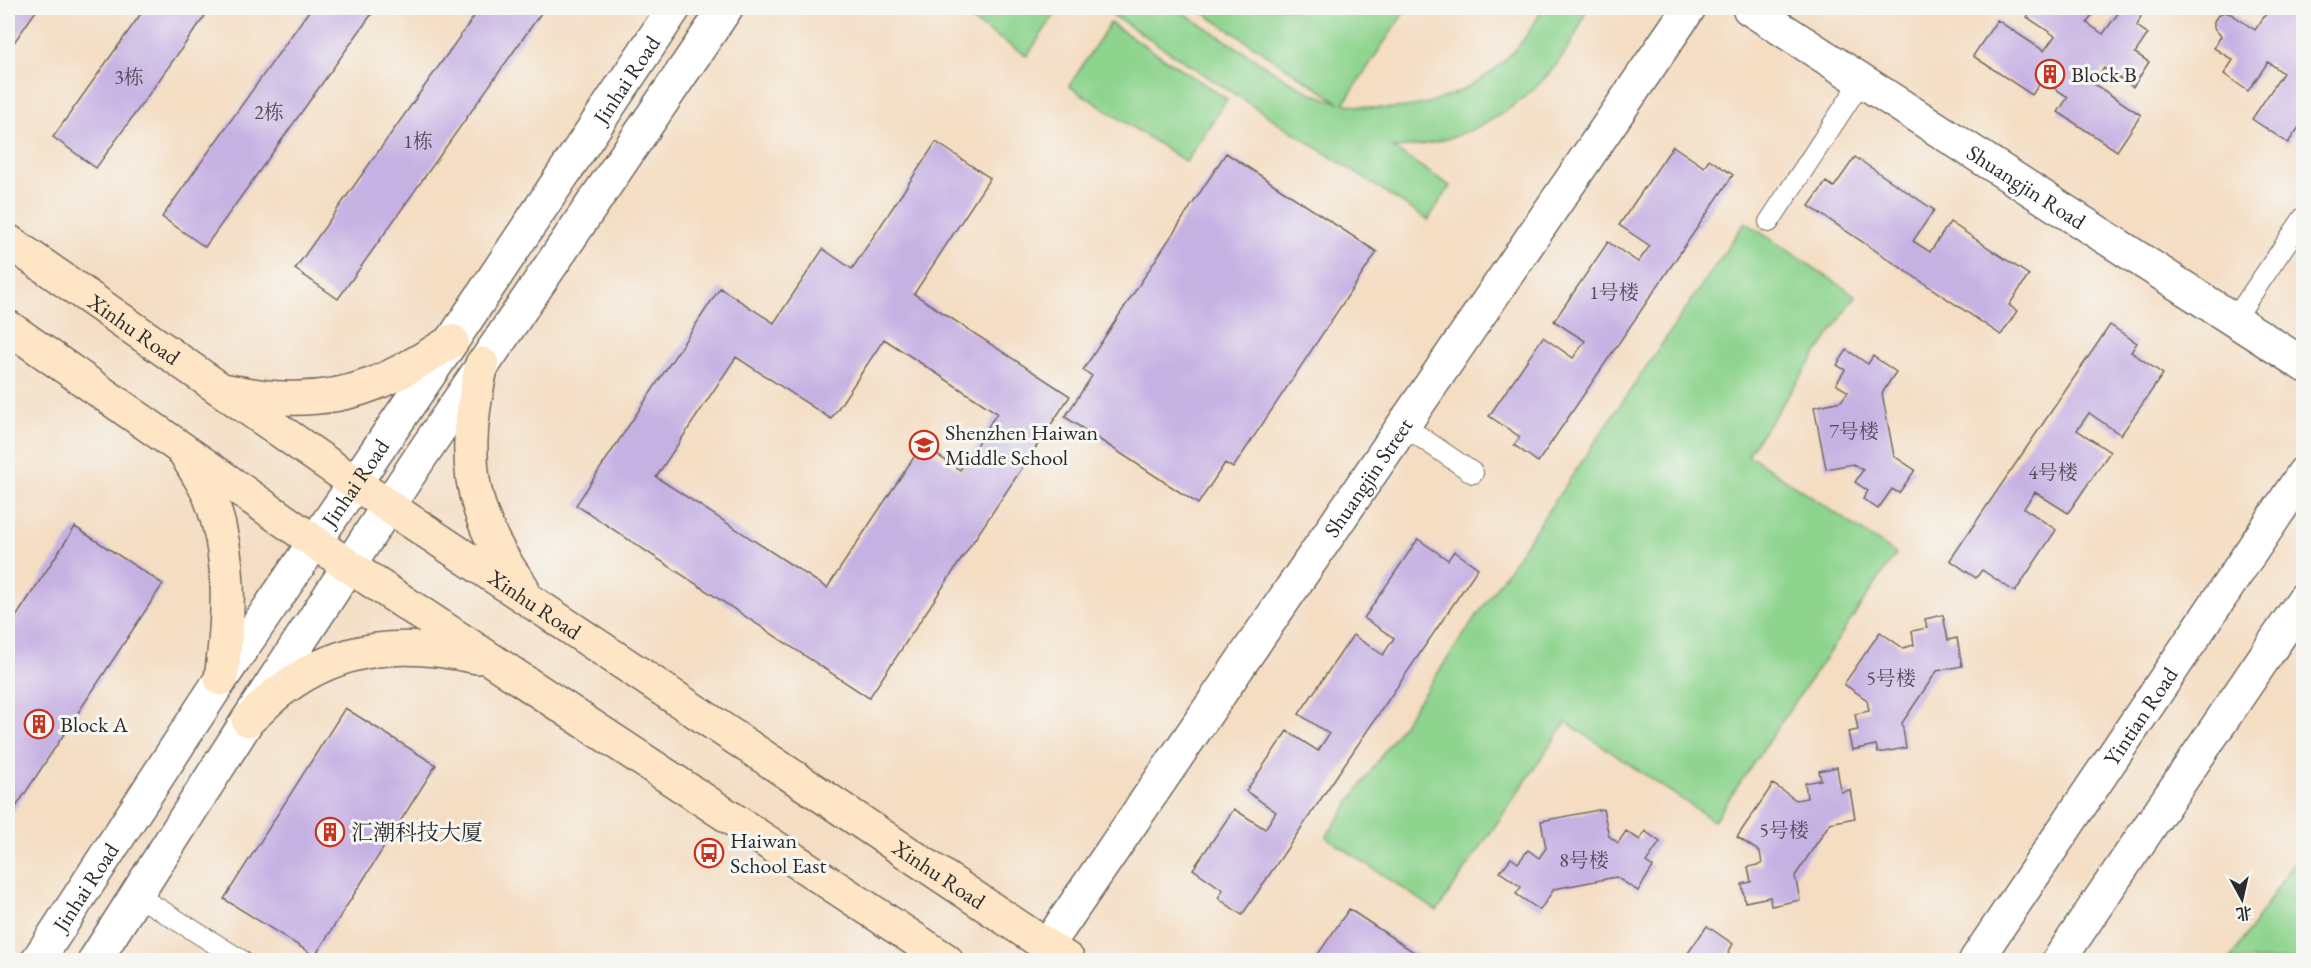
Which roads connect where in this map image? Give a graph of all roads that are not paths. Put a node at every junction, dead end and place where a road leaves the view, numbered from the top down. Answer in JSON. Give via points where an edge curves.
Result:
{"nodes":[{"id":1,"x":675,"y":8,"type":"edge"},
{"id":2,"x":726,"y":8,"type":"edge"},
{"id":3,"x":1689,"y":8,"type":"edge"},
{"id":4,"x":1749,"y":8,"type":"edge"},
{"id":5,"x":1862,"y":80,"type":"junction"},
{"id":6,"x":2304,"y":218,"type":"edge"},
{"id":7,"x":1769,"y":222,"type":"dead end"},
{"id":8,"x":8,"y":241,"type":"edge"},
{"id":9,"x":2234,"y":320,"type":"junction"},
{"id":10,"x":8,"y":327,"type":"edge"},
{"id":11,"x":452,"y":341,"type":"junction"},
{"id":12,"x":482,"y":363,"type":"junction"},
{"id":13,"x":2304,"y":365,"type":"edge"},
{"id":14,"x":220,"y":390,"type":"junction"},
{"id":15,"x":1403,"y":425,"type":"junction"},
{"id":16,"x":183,"y":450,"type":"junction"},
{"id":17,"x":2304,"y":472,"type":"edge"},
{"id":18,"x":1473,"y":473,"type":"dead end"},
{"id":19,"x":356,"y":483,"type":"junction"},
{"id":20,"x":388,"y":506,"type":"junction"},
{"id":21,"x":315,"y":542,"type":"junction"},
{"id":22,"x":349,"y":566,"type":"junction"},
{"id":23,"x":2304,"y":599,"type":"edge"},
{"id":24,"x":534,"y":603,"type":"junction"},
{"id":25,"x":490,"y":660,"type":"junction"},
{"id":26,"x":221,"y":679,"type":"junction"},
{"id":27,"x":248,"y":720,"type":"junction"},
{"id":28,"x":138,"y":896,"type":"junction"},
{"id":29,"x":1058,"y":953,"type":"edge"},
{"id":30,"x":38,"y":960,"type":"edge"},
{"id":31,"x":95,"y":960,"type":"edge"},
{"id":32,"x":241,"y":960,"type":"edge"},
{"id":33,"x":946,"y":960,"type":"edge"},
{"id":34,"x":1976,"y":960,"type":"edge"},
{"id":35,"x":2059,"y":960,"type":"edge"}],
"edges":[{"from":1,"to":11,"type":"street","name":"Jinhai Road"},
{"from":2,"to":12,"type":"street","name":"Jinhai Road"},
{"from":3,"to":15,"type":"street","name":"Shuangjin Street"},
{"from":4,"to":5,"type":"street","name":"Shuangjin Road"},
{"from":5,"to":7,"type":"lane"},
{"from":5,"to":9,"type":"street","name":"Shuangjin Road"},
{"from":6,"to":9,"type":"lane"},
{"from":8,"to":14,"type":"main road","name":"Xinhu Road"},
{"from":9,"to":13,"type":"street","name":"Shuangjin Road"},
{"from":10,"to":16,"type":"main road"},
{"from":11,"to":14,"type":"main road","via":[[405,371],[349,393],[282,399]]},
{"from":11,"to":19,"type":"street","name":"Jinhai Road"},
{"from":12,"to":20,"type":"street","name":"Jinhai Road"},
{"from":12,"to":24,"type":"main road","via":[[470,430],[474,489],[502,560]]},
{"from":14,"to":19,"type":"main road","name":"Xinhu Road"},
{"from":15,"to":18,"type":"lane"},
{"from":15,"to":29,"type":"street","name":"Shuangjin Street"},
{"from":16,"to":21,"type":"main road"},
{"from":16,"to":26,"type":"main road","via":[[209,494],[225,556],[228,625]]},
{"from":17,"to":34,"type":"street","name":"Yintian Road"},
{"from":19,"to":20,"type":"main road","name":"Xinhu Road"},
{"from":19,"to":21,"type":"street","name":"Jinhai Road"},
{"from":20,"to":22,"type":"street","name":"Jinhai Road"},
{"from":20,"to":24,"type":"main road","name":"Xinhu Road"},
{"from":21,"to":22,"type":"main road"},
{"from":21,"to":26,"type":"street","name":"Jinhai Road"},
{"from":22,"to":25,"type":"main road"},
{"from":22,"to":27,"type":"street","name":"Jinhai Road"},
{"from":23,"to":35,"type":"street"},
{"from":24,"to":29,"type":"main road","name":"Xinhu Road"},
{"from":25,"to":27,"type":"main road","via":[[420,647],[361,651],[307,672]]},
{"from":25,"to":33,"type":"main road"},
{"from":26,"to":30,"type":"street","name":"Jinhai Road"},
{"from":27,"to":28,"type":"street","name":"Jinhai Road"},
{"from":28,"to":31,"type":"street","name":"Jinhai Road"},
{"from":28,"to":32,"type":"lane"}]}
